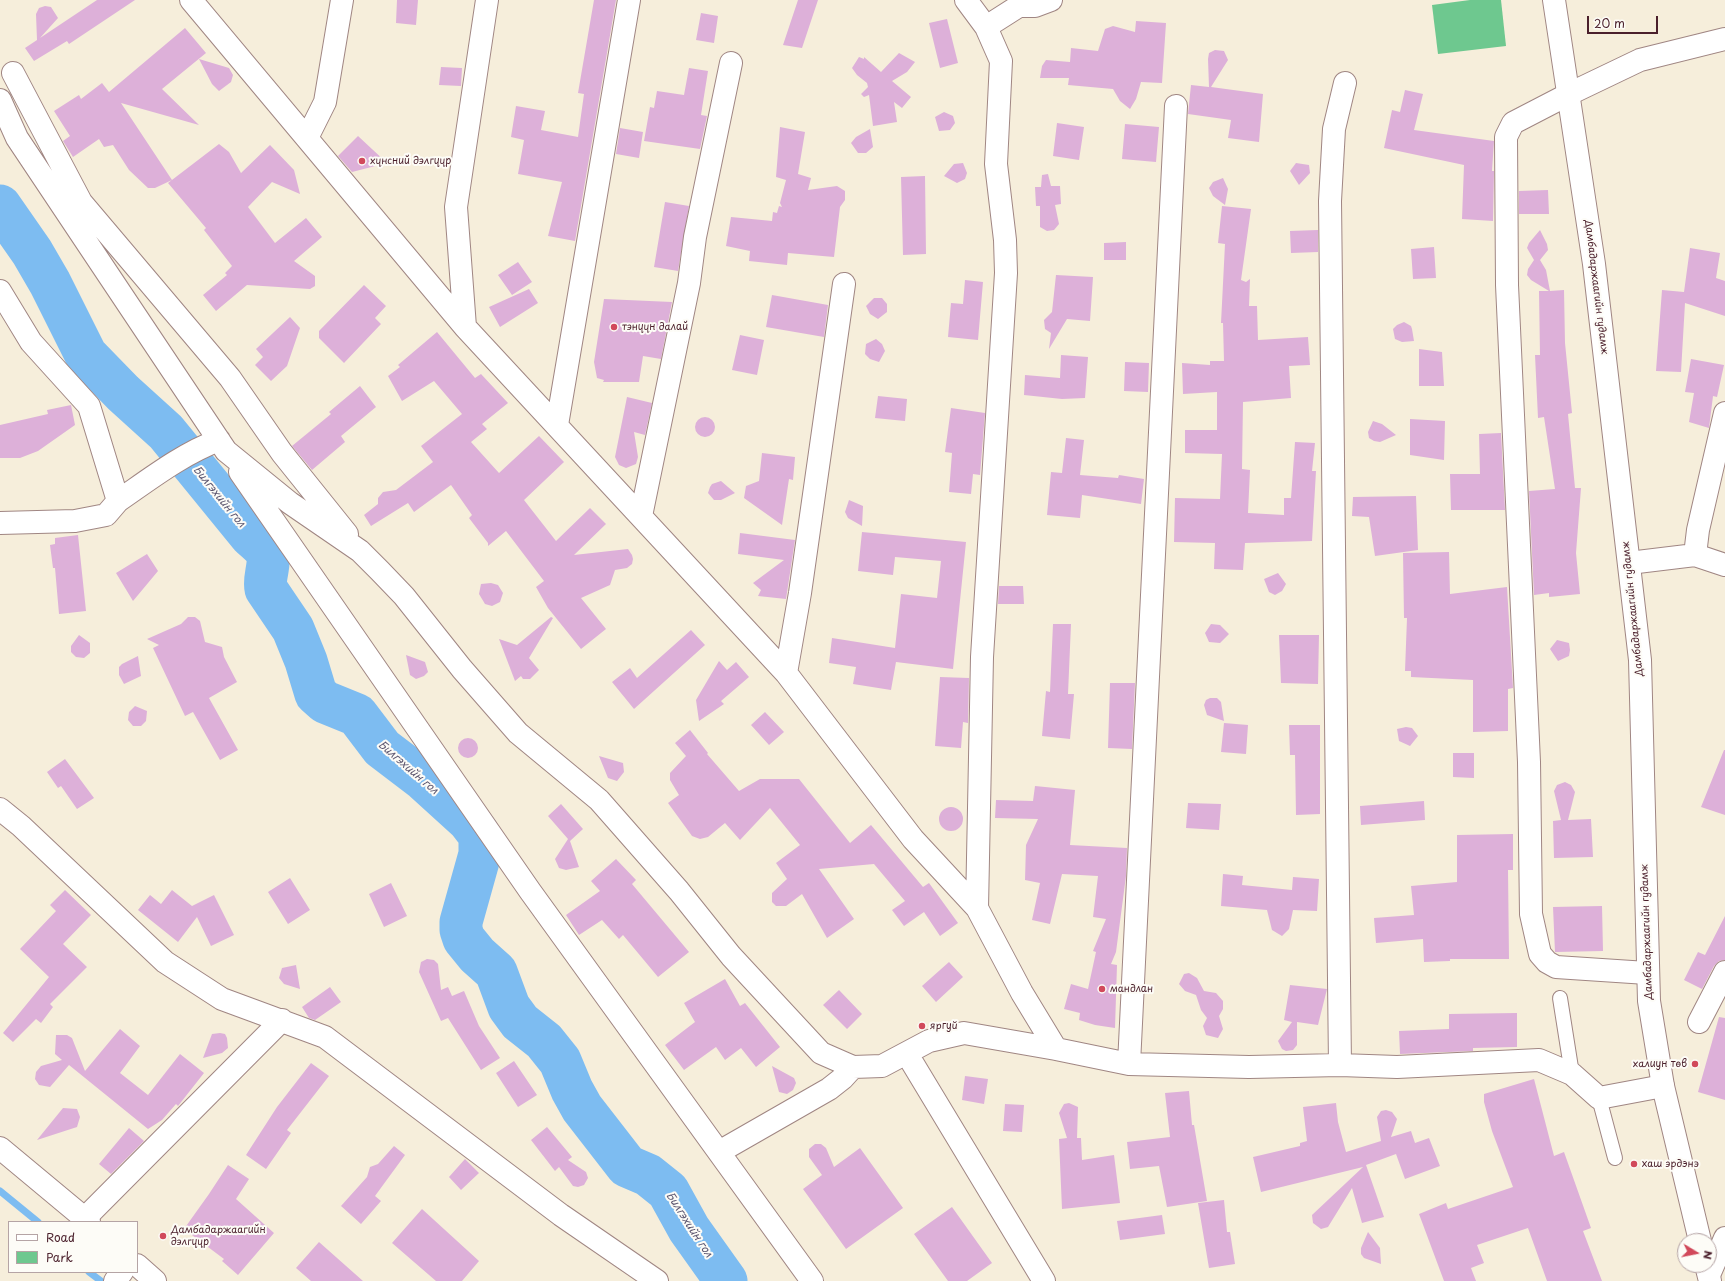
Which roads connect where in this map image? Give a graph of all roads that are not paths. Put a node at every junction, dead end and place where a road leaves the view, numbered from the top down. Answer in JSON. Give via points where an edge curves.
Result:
{"nodes":[{"id":1,"x":342,"y":0,"type":"edge"},
{"id":2,"x":487,"y":0,"type":"edge"},
{"id":3,"x":629,"y":0,"type":"edge"},
{"id":4,"x":966,"y":0,"type":"edge"},
{"id":5,"x":1052,"y":0,"type":"edge"},
{"id":6,"x":1554,"y":0,"type":"edge"},
{"id":7,"x":196,"y":3,"type":"edge"},
{"id":8,"x":986,"y":27,"type":"junction"},
{"id":9,"x":1725,"y":39,"type":"edge"},
{"id":10,"x":731,"y":63,"type":"dead end"},
{"id":11,"x":13,"y":73,"type":"dead end"},
{"id":12,"x":1345,"y":83,"type":"dead end"},
{"id":13,"x":1569,"y":94,"type":"junction"},
{"id":14,"x":0,"y":100,"type":"edge"},
{"id":15,"x":1176,"y":106,"type":"dead end"},
{"id":16,"x":307,"y":138,"type":"junction"},
{"id":17,"x":844,"y":284,"type":"dead end"},
{"id":18,"x":0,"y":291,"type":"edge"},
{"id":19,"x":465,"y":327,"type":"junction"},
{"id":20,"x":1725,"y":414,"type":"edge"},
{"id":21,"x":556,"y":425,"type":"junction"},
{"id":22,"x":216,"y":446,"type":"junction"},
{"id":23,"x":118,"y":501,"type":"junction"},
{"id":24,"x":641,"y":516,"type":"junction"},
{"id":25,"x":0,"y":523,"type":"edge"},
{"id":26,"x":360,"y":551,"type":"junction"},
{"id":27,"x":1695,"y":555,"type":"junction"},
{"id":28,"x":1629,"y":563,"type":"junction"},
{"id":29,"x":1725,"y":565,"type":"edge"},
{"id":30,"x":786,"y":673,"type":"junction"},
{"id":31,"x":0,"y":809,"type":"edge"},
{"id":32,"x":977,"y":908,"type":"junction"},
{"id":33,"x":1725,"y":972,"type":"edge"},
{"id":34,"x":1647,"y":973,"type":"junction"},
{"id":35,"x":1560,"y":998,"type":"dead end"},
{"id":36,"x":282,"y":1020,"type":"junction"},
{"id":37,"x":1699,"y":1022,"type":"dead end"},
{"id":38,"x":1056,"y":1048,"type":"junction"},
{"id":39,"x":907,"y":1054,"type":"junction"},
{"id":40,"x":1129,"y":1064,"type":"junction"},
{"id":41,"x":1340,"y":1065,"type":"junction"},
{"id":42,"x":853,"y":1067,"type":"junction"},
{"id":43,"x":1572,"y":1074,"type":"junction"},
{"id":44,"x":1664,"y":1086,"type":"junction"},
{"id":45,"x":1599,"y":1098,"type":"junction"},
{"id":46,"x":0,"y":1148,"type":"edge"},
{"id":47,"x":719,"y":1152,"type":"junction"},
{"id":48,"x":1615,"y":1158,"type":"dead end"},
{"id":49,"x":87,"y":1220,"type":"edge"},
{"id":50,"x":1698,"y":1233,"type":"edge"},
{"id":51,"x":1725,"y":1238,"type":"edge"},
{"id":52,"x":138,"y":1266,"type":"edge"},
{"id":53,"x":1708,"y":1274,"type":"edge"},
{"id":54,"x":155,"y":1281,"type":"edge"},
{"id":55,"x":657,"y":1281,"type":"edge"},
{"id":56,"x":812,"y":1281,"type":"edge"},
{"id":57,"x":1044,"y":1281,"type":"edge"}],
"edges":[{"from":1,"to":16,"type":"street","via":[[324,102]]},
{"from":2,"to":19,"type":"street","via":[[456,207]]},
{"from":3,"to":21,"type":"street"},
{"from":4,"to":8,"type":"street"},
{"from":5,"to":8,"type":"street","via":[[1035,6],[1019,6]]},
{"from":6,"to":13,"type":"street","name":"Дамбадаржаагийн гудамж"},
{"from":7,"to":16,"type":"street"},
{"from":8,"to":32,"type":"street","via":[[1001,61],[996,164],[1005,240],[1006,273],[982,657]]},
{"from":9,"to":13,"type":"street","via":[[1640,60]]},
{"from":10,"to":24,"type":"street"},
{"from":11,"to":26,"type":"street","via":[[81,202],[230,378],[282,453]]},
{"from":12,"to":41,"type":"street","via":[[1334,129],[1330,200]]},
{"from":13,"to":28,"type":"street","name":"Дамбадаржаагийн гудамж","via":[[1594,264]]},
{"from":13,"to":34,"type":"street","via":[[1514,123],[1506,137],[1507,286],[1529,762],[1531,914],[1540,954],[1556,967]]},
{"from":14,"to":22,"type":"street","via":[[17,138]]},
{"from":15,"to":40,"type":"street"},
{"from":16,"to":19,"type":"street"},
{"from":17,"to":30,"type":"street","via":[[800,593]]},
{"from":18,"to":23,"type":"street","via":[[31,342],[89,406]]},
{"from":19,"to":21,"type":"street"},
{"from":20,"to":27,"type":"street","via":[[1698,530]]},
{"from":21,"to":24,"type":"street"},
{"from":22,"to":23,"type":"street","via":[[155,475]]},
{"from":22,"to":26,"type":"street","via":[[290,503]]},
{"from":22,"to":47,"type":"street","via":[[530,891]]},
{"from":23,"to":25,"type":"street","via":[[106,515],[75,521]]},
{"from":24,"to":30,"type":"street"},
{"from":26,"to":42,"type":"street","via":[[404,596],[462,669],[518,733],[599,800],[679,891],[731,956],[820,1053]]},
{"from":27,"to":28,"type":"street"},
{"from":27,"to":29,"type":"street"},
{"from":28,"to":34,"type":"street","name":"Дамбадаржаагийн гудамж","via":[[1640,660]]},
{"from":30,"to":32,"type":"street","via":[[913,839]]},
{"from":31,"to":36,"type":"street","via":[[165,962],[222,999]]},
{"from":32,"to":38,"type":"street","via":[[1022,993]]},
{"from":33,"to":37,"type":"street"},
{"from":34,"to":44,"type":"street","name":"Дамбадаржаагийн гудамж","via":[[1650,1008]]},
{"from":35,"to":43,"type":"lane"},
{"from":36,"to":49,"type":"street"},
{"from":36,"to":55,"type":"street","via":[[325,1037],[561,1215]]},
{"from":38,"to":39,"type":"street","via":[[964,1033],[930,1041]]},
{"from":38,"to":40,"type":"street"},
{"from":39,"to":42,"type":"street","via":[[882,1066]]},
{"from":39,"to":57,"type":"street"},
{"from":40,"to":41,"type":"street","via":[[1249,1067]]},
{"from":41,"to":43,"type":"street","via":[[1398,1067],[1539,1060]]},
{"from":42,"to":47,"type":"street","via":[[829,1089]]},
{"from":43,"to":45,"type":"street"},
{"from":44,"to":45,"type":"street"},
{"from":44,"to":50,"type":"street","name":"Дамбадаржаагийн гудамж"},
{"from":45,"to":48,"type":"lane"},
{"from":46,"to":49,"type":"street"},
{"from":47,"to":56,"type":"street"},
{"from":51,"to":53,"type":"street"},
{"from":52,"to":54,"type":"street"}]}
